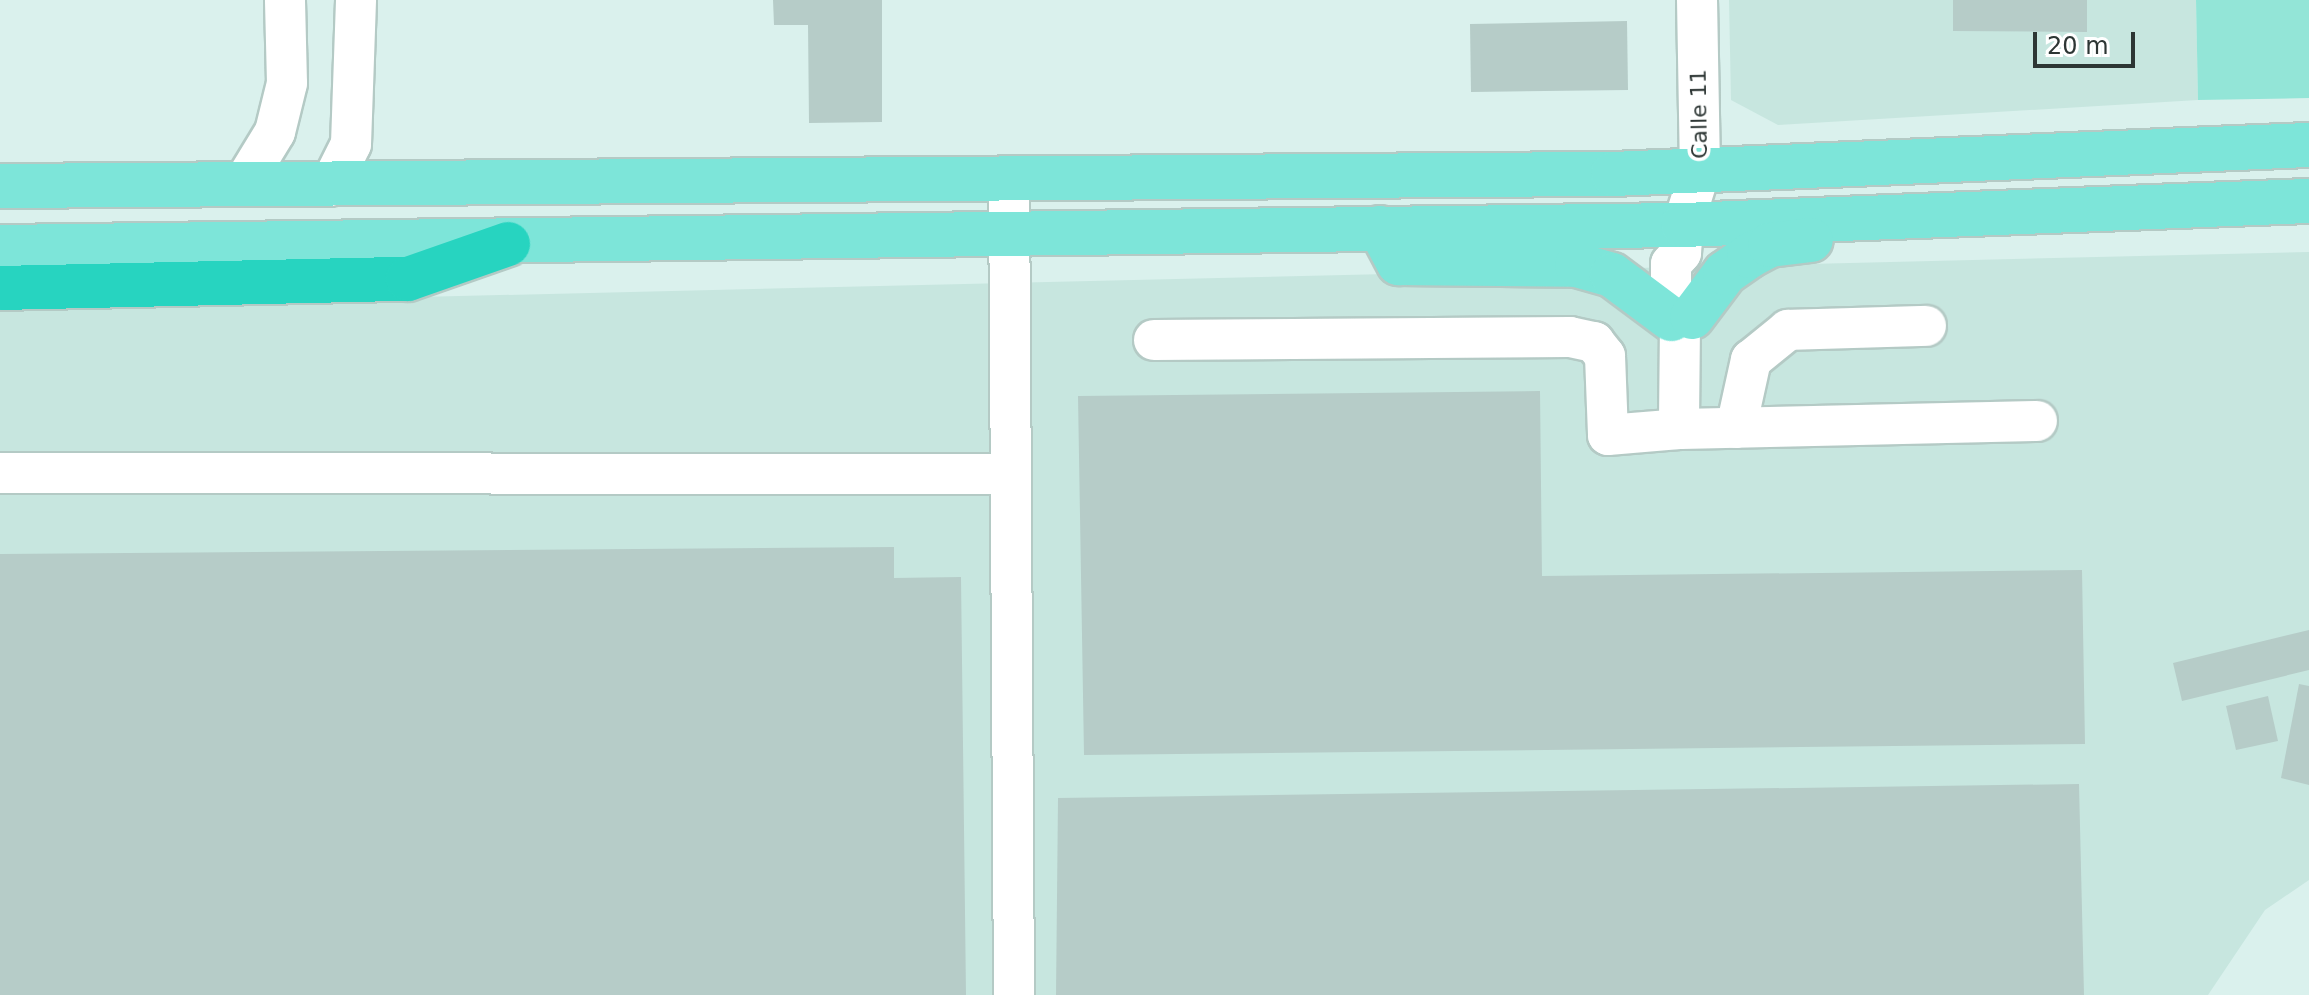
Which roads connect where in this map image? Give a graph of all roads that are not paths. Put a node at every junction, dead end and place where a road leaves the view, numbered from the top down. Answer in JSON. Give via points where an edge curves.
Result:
{"nodes":[{"id":1,"x":285,"y":0,"type":"edge"},
{"id":2,"x":356,"y":0,"type":"edge"},
{"id":3,"x":1697,"y":0,"type":"edge"},
{"id":4,"x":2309,"y":145,"type":"edge"},
{"id":5,"x":1700,"y":171,"type":"junction"},
{"id":6,"x":1009,"y":180,"type":"junction"},
{"id":7,"x":0,"y":186,"type":"edge"},
{"id":8,"x":242,"y":186,"type":"junction"},
{"id":9,"x":330,"y":186,"type":"junction"},
{"id":10,"x":2309,"y":201,"type":"edge"},
{"id":11,"x":1857,"y":218,"type":"junction"},
{"id":12,"x":1380,"y":228,"type":"junction"},
{"id":13,"x":1006,"y":231,"type":"junction"},
{"id":14,"x":0,"y":234,"type":"edge"},
{"id":15,"x":1682,"y":239,"type":"junction"},
{"id":16,"x":508,"y":244,"type":"junction"},
{"id":17,"x":0,"y":247,"type":"edge"},
{"id":18,"x":0,"y":288,"type":"edge"},
{"id":19,"x":1681,"y":320,"type":"junction"},
{"id":20,"x":1926,"y":326,"type":"dead end"},
{"id":21,"x":1154,"y":340,"type":"dead end"},
{"id":22,"x":2037,"y":421,"type":"dead end"},
{"id":23,"x":1736,"y":428,"type":"junction"},
{"id":24,"x":1679,"y":429,"type":"junction"},
{"id":25,"x":0,"y":473,"type":"edge"},
{"id":26,"x":1010,"y":474,"type":"junction"},
{"id":27,"x":1014,"y":995,"type":"edge"}],
"edges":[{"from":1,"to":8,"type":"street","via":[[287,83],[275,132]]},
{"from":2,"to":9,"type":"street","via":[[351,144]]},
{"from":3,"to":5,"type":"street","name":"Calle 11"},
{"from":4,"to":5,"type":"main road"},
{"from":5,"to":6,"type":"main road"},
{"from":5,"to":15,"type":"street","name":"Calle 11"},
{"from":6,"to":9,"type":"main road"},
{"from":6,"to":13,"type":"street"},
{"from":7,"to":8,"type":"main road"},
{"from":8,"to":9,"type":"main road"},
{"from":9,"to":14,"type":"main road","via":[[317,204],[295,216],[25,224]]},
{"from":10,"to":11,"type":"main road"},
{"from":11,"to":15,"type":"main road"},
{"from":11,"to":19,"type":"main road","via":[[1833,238],[1770,245],[1749,256],[1725,273]]},
{"from":12,"to":13,"type":"main road"},
{"from":12,"to":15,"type":"main road"},
{"from":12,"to":19,"type":"main road","via":[[1399,263],[1577,265],[1612,275]]},
{"from":13,"to":16,"type":"main road"},
{"from":13,"to":26,"type":"street"},
{"from":15,"to":19,"type":"street","name":"Calle 11","via":[[1671,264]]},
{"from":16,"to":17,"type":"main road"},
{"from":16,"to":18,"type":"highway","via":[[408,279]]},
{"from":19,"to":24,"type":"street","name":"Calle 11"},
{"from":20,"to":23,"type":"street","via":[[1788,330],[1751,360]]},
{"from":21,"to":24,"type":"street","via":[[1570,337],[1594,342],[1605,356],[1608,435]]},
{"from":22,"to":23,"type":"street"},
{"from":23,"to":24,"type":"street"},
{"from":25,"to":26,"type":"street"},
{"from":26,"to":27,"type":"street"}]}
